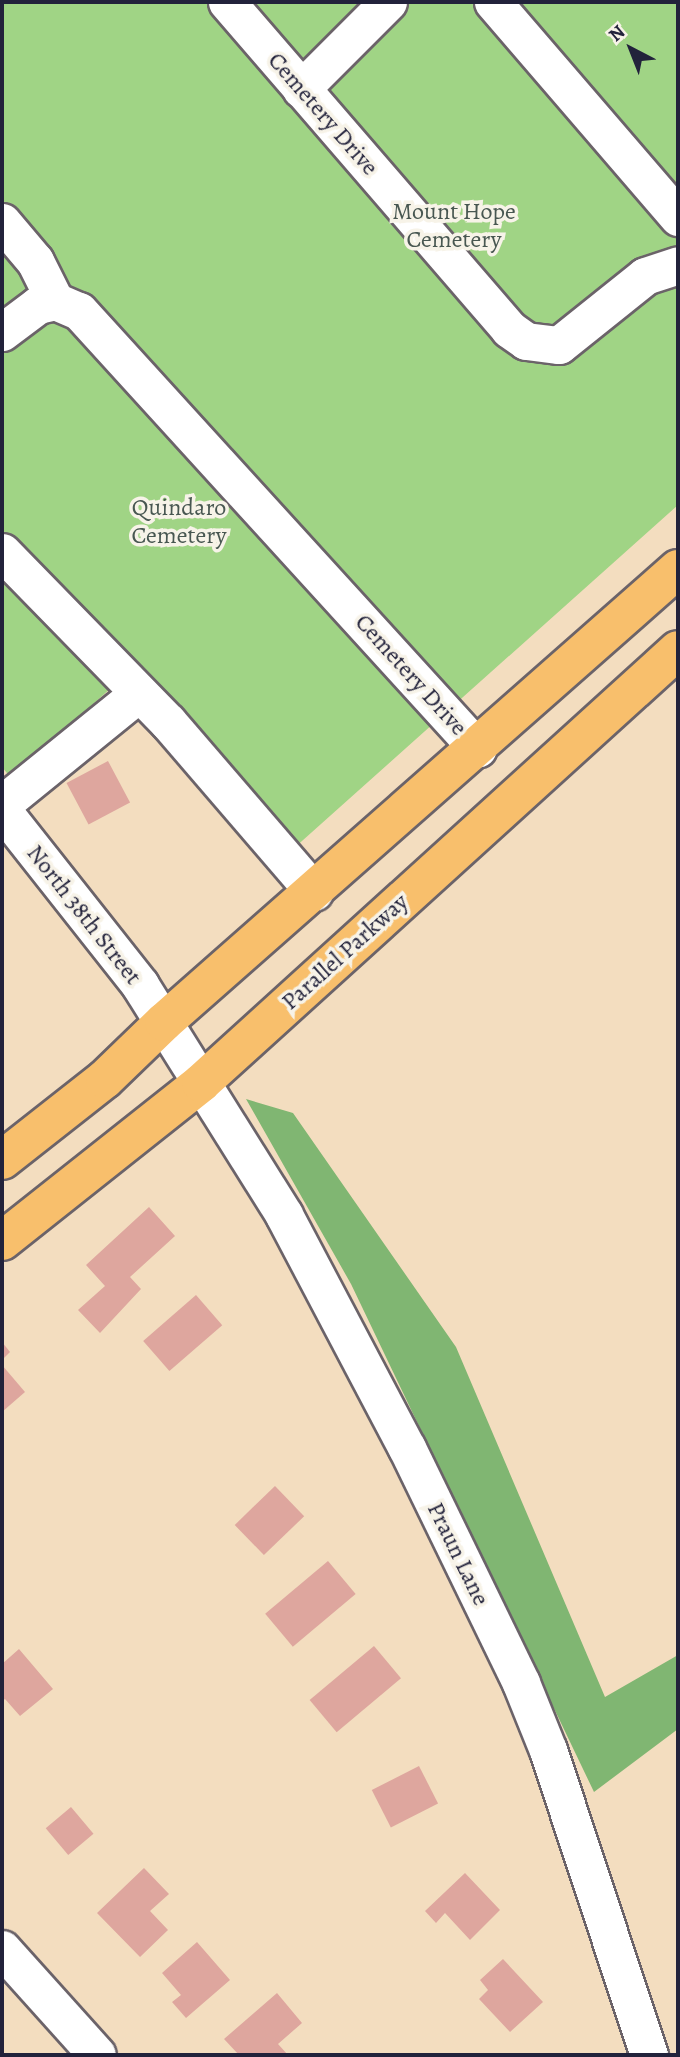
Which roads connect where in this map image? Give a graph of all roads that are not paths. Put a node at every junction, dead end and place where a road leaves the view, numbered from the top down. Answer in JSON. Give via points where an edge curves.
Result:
{"nodes":[{"id":1,"x":227,"y":2,"type":"edge"},
{"id":2,"x":388,"y":2,"type":"edge"},
{"id":3,"x":493,"y":2,"type":"edge"},
{"id":4,"x":301,"y":89,"type":"junction"},
{"id":5,"x":678,"y":217,"type":"edge"},
{"id":6,"x":2,"y":222,"type":"edge"},
{"id":7,"x":678,"y":265,"type":"edge"},
{"id":8,"x":55,"y":301,"type":"junction"},
{"id":9,"x":2,"y":332,"type":"edge"},
{"id":10,"x":2,"y":552,"type":"edge"},
{"id":11,"x":678,"y":569,"type":"edge"},
{"id":12,"x":678,"y":650,"type":"edge"},
{"id":13,"x":139,"y":693,"type":"junction"},
{"id":14,"x":478,"y":749,"type":"junction"},
{"id":15,"x":2,"y":807,"type":"edge"},
{"id":16,"x":314,"y":892,"type":"junction"},
{"id":17,"x":163,"y":1022,"type":"junction"},
{"id":18,"x":201,"y":1083,"type":"junction"},
{"id":19,"x":2,"y":1160,"type":"edge"},
{"id":20,"x":2,"y":1241,"type":"edge"},
{"id":21,"x":2,"y":1949,"type":"edge"},
{"id":22,"x":97,"y":2055,"type":"edge"},
{"id":23,"x":649,"y":2055,"type":"edge"}],
"edges":[{"from":1,"to":4,"type":"street","name":"Cemetery Drive"},
{"from":2,"to":4,"type":"street"},
{"from":3,"to":5,"type":"street"},
{"from":4,"to":7,"type":"street","name":"Cemetery Drive","via":[[509,329],[526,341],[559,345],[645,276]]},
{"from":6,"to":8,"type":"street","via":[[36,261]]},
{"from":8,"to":9,"type":"street","via":[[26,311]]},
{"from":8,"to":14,"type":"street","name":"Cemetery Drive","via":[[79,311]]},
{"from":10,"to":13,"type":"street"},
{"from":11,"to":14,"type":"main road"},
{"from":12,"to":18,"type":"main road","name":"Parallel Parkway"},
{"from":13,"to":15,"type":"street"},
{"from":13,"to":16,"type":"street"},
{"from":14,"to":16,"type":"main road"},
{"from":15,"to":17,"type":"street","name":"North 38th Street","via":[[140,985]]},
{"from":16,"to":17,"type":"main road"},
{"from":17,"to":18,"type":"street","name":"North 38th Street"},
{"from":17,"to":19,"type":"main road","via":[[105,1079]]},
{"from":18,"to":20,"type":"main road","name":"Parallel Parkway"},
{"from":18,"to":23,"type":"street","name":"Praun Lane","via":[[284,1215],[407,1448],[521,1683],[587,1861]]},
{"from":21,"to":22,"type":"street"}]}
